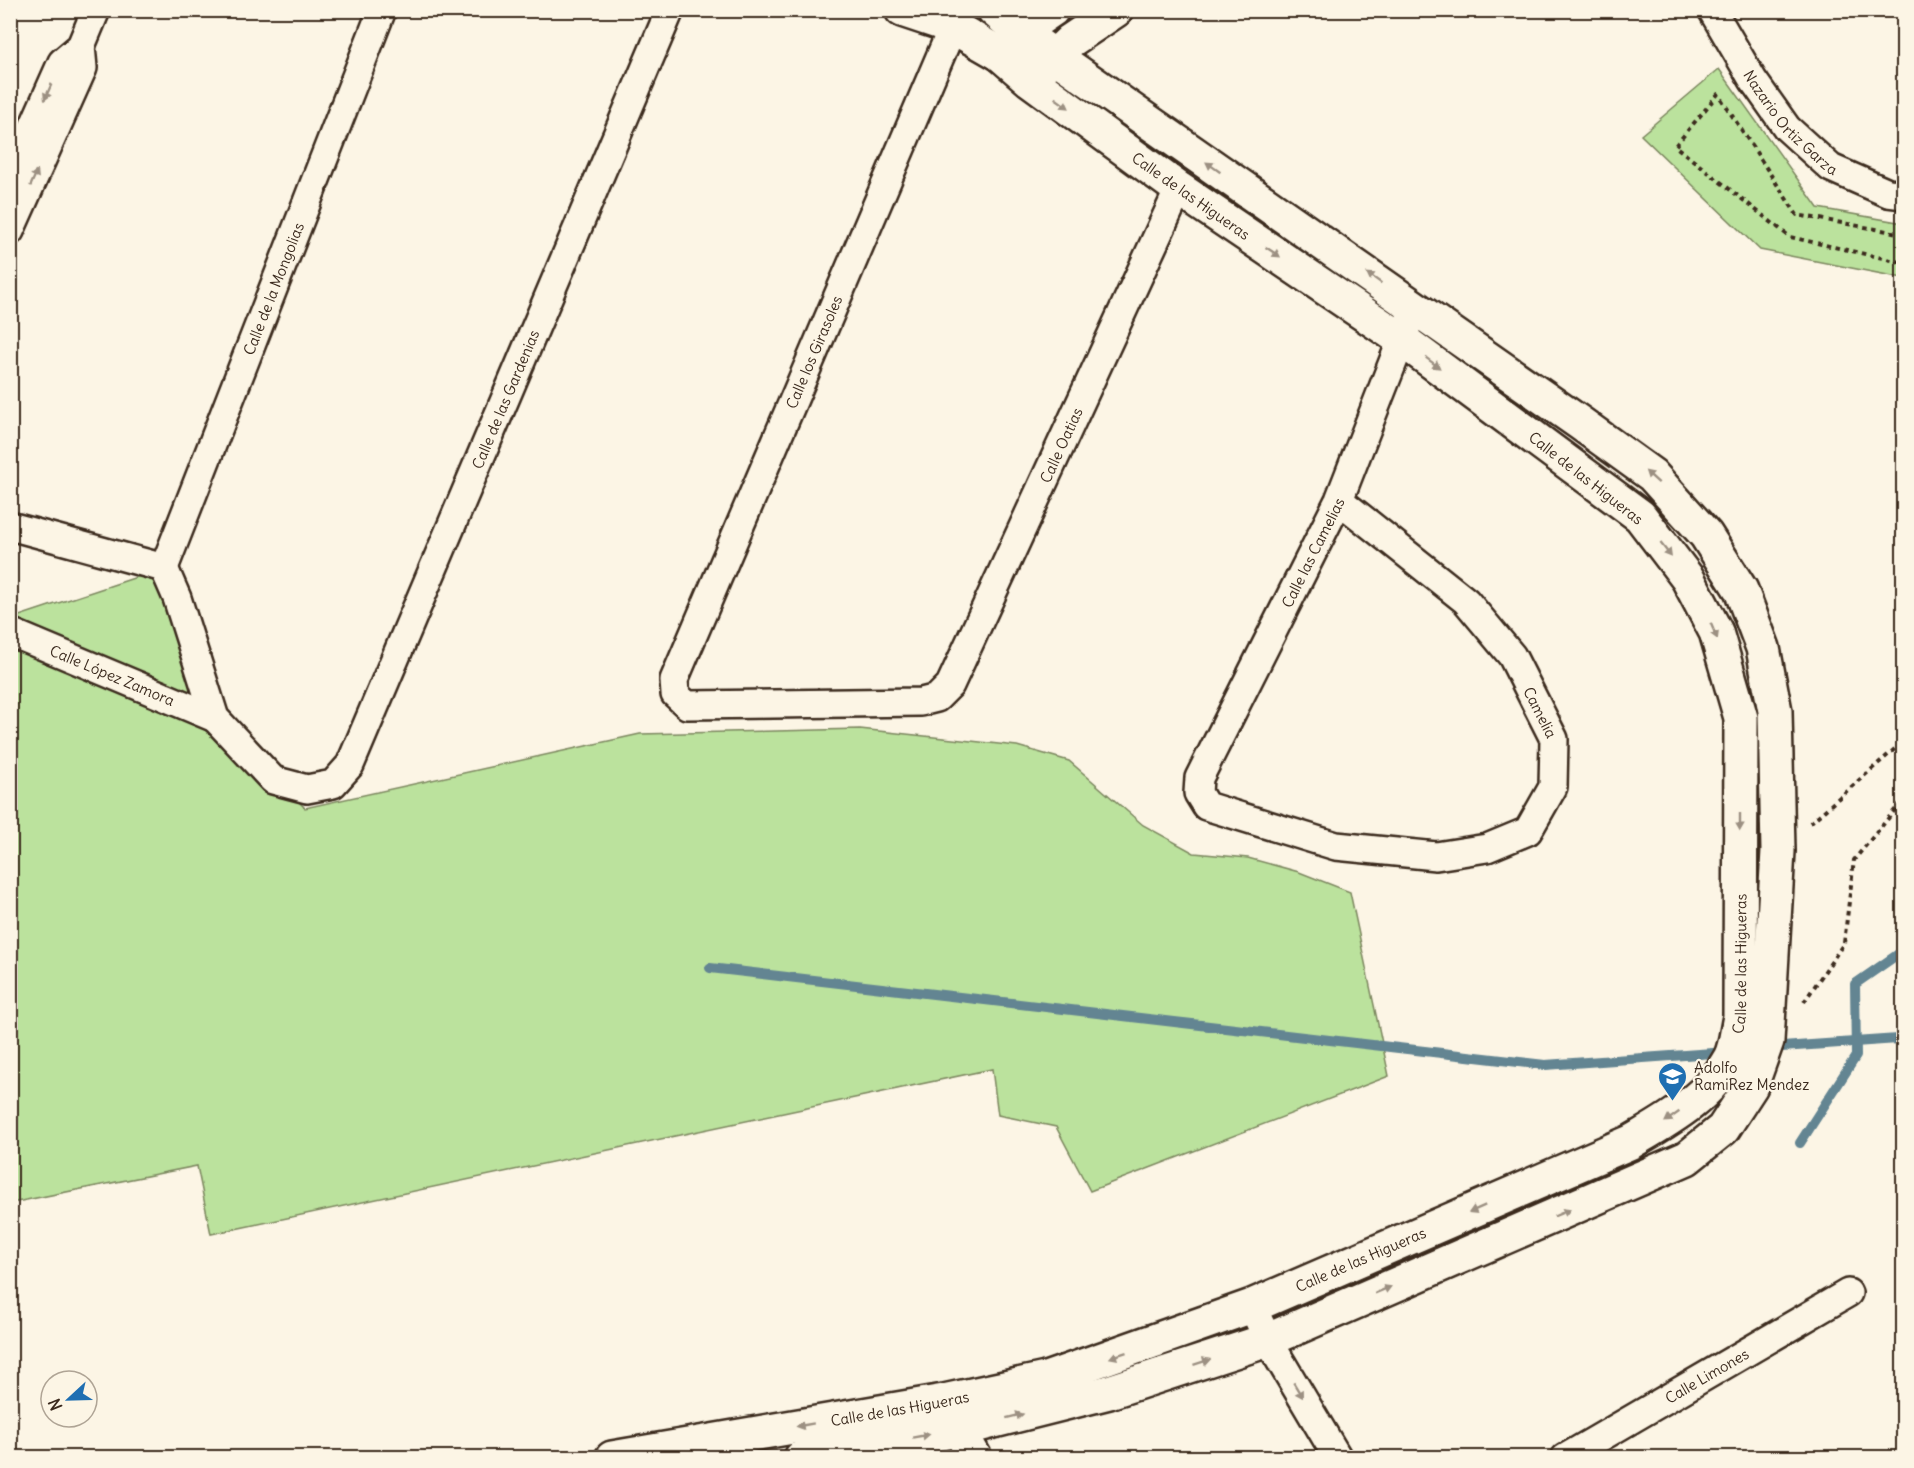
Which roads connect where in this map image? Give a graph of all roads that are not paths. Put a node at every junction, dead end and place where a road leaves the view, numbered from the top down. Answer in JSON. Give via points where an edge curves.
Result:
{"nodes":[{"id":1,"x":96,"y":10,"type":"edge"},
{"id":2,"x":382,"y":10,"type":"edge"},
{"id":3,"x":670,"y":10,"type":"edge"},
{"id":4,"x":902,"y":10,"type":"edge"},
{"id":5,"x":994,"y":10,"type":"edge"},
{"id":6,"x":1052,"y":10,"type":"edge"},
{"id":7,"x":1116,"y":10,"type":"edge"},
{"id":8,"x":1712,"y":10,"type":"edge"},
{"id":9,"x":957,"y":19,"type":"edge"},
{"id":10,"x":1010,"y":43,"type":"junction"},
{"id":11,"x":81,"y":46,"type":"junction"},
{"id":12,"x":1052,"y":56,"type":"junction"},
{"id":13,"x":1030,"y":80,"type":"junction"},
{"id":14,"x":10,"y":179,"type":"edge"},
{"id":15,"x":1179,"y":189,"type":"junction"},
{"id":16,"x":1904,"y":195,"type":"edge"},
{"id":17,"x":10,"y":231,"type":"edge"},
{"id":18,"x":1414,"y":306,"type":"junction"},
{"id":19,"x":1401,"y":339,"type":"junction"},
{"id":20,"x":1339,"y":500,"type":"junction"},
{"id":21,"x":10,"y":526,"type":"edge"},
{"id":22,"x":164,"y":568,"type":"junction"},
{"id":23,"x":10,"y":633,"type":"edge"},
{"id":24,"x":938,"y":698,"type":"joint"},
{"id":25,"x":215,"y":718,"type":"junction"},
{"id":26,"x":1198,"y":793,"type":"joint"},
{"id":27,"x":1848,"y":1293,"type":"dead end"},
{"id":28,"x":1252,"y":1306,"type":"junction"},
{"id":29,"x":1268,"y":1340,"type":"junction"},
{"id":30,"x":951,"y":1416,"type":"junction"},
{"id":31,"x":612,"y":1458,"type":"edge"},
{"id":32,"x":801,"y":1458,"type":"edge"},
{"id":33,"x":975,"y":1458,"type":"edge"},
{"id":34,"x":1338,"y":1458,"type":"edge"},
{"id":35,"x":1565,"y":1458,"type":"edge"}],
"edges":[{"from":1,"to":11,"type":"street"},
{"from":2,"to":22,"type":"street","name":"Calle de la Mongolias"},
{"from":3,"to":25,"type":"street","name":"Calle de las Gardenias","via":[[350,765],[333,784],[307,789],[273,780]]},
{"from":4,"to":9,"type":"main road"},
{"from":5,"to":10,"type":"main road"},
{"from":6,"to":10,"type":"main road"},
{"from":7,"to":12,"type":"main road"},
{"from":8,"to":16,"type":"street","name":"Nazario Ortiz Garza","via":[[1787,128],[1831,168],[1888,193]]},
{"from":9,"to":10,"type":"main road"},
{"from":9,"to":24,"type":"street","name":"Calle los Girasoles","via":[[674,680],[675,694],[687,705],[921,702]]},
{"from":10,"to":12,"type":"main road","name":"Calle de las Higueras"},
{"from":10,"to":13,"type":"main road","name":"Calle de las Higueras"},
{"from":11,"to":14,"type":"street","one_way":true,"via":[[62,62]]},
{"from":17,"to":11,"type":"street","one_way":true,"via":[[83,68]]},
{"from":12,"to":13,"type":"main road"},
{"from":18,"to":12,"type":"main road","name":"Calle de las Higueras","one_way":true},
{"from":13,"to":15,"type":"main road","name":"Calle de las Higueras","one_way":true},
{"from":15,"to":19,"type":"main road","name":"Calle de las Higueras","one_way":true},
{"from":15,"to":24,"type":"street","name":"Calle Oatias","via":[[950,685]]},
{"from":18,"to":19,"type":"street","name":"Calle las Camelias"},
{"from":29,"to":18,"type":"main road","name":"Calle de las Higueras","one_way":true,"via":[[1687,1158],[1723,1129],[1751,1086],[1767,1041],[1778,851],[1775,711],[1763,648],[1742,590],[1706,535],[1652,475]]},
{"from":19,"to":20,"type":"street","name":"Calle las Camelias"},
{"from":19,"to":28,"type":"main road","name":"Calle de las Higueras","one_way":true,"via":[[1640,516],[1688,579],[1716,632],[1741,718],[1740,1017],[1732,1056],[1708,1090],[1670,1119],[1631,1142]]},
{"from":20,"to":26,"type":"street","name":"Calle las Camelias","via":[[1199,778]]},
{"from":20,"to":26,"type":"street","name":"Camelia","via":[[1466,601],[1512,656],[1554,739],[1552,787],[1528,831],[1487,848],[1436,856],[1336,846],[1206,806]]},
{"from":21,"to":22,"type":"street"},
{"from":22,"to":25,"type":"street"},
{"from":23,"to":25,"type":"street","name":"Calle López Zamora"},
{"from":27,"to":35,"type":"street","name":"Calle Limones"},
{"from":28,"to":29,"type":"street"},
{"from":28,"to":30,"type":"main road","name":"Calle de las Higueras","one_way":true,"via":[[1046,1378]]},
{"from":30,"to":29,"type":"main road","name":"Calle de las Higueras","one_way":true,"via":[[1109,1392]]},
{"from":29,"to":34,"type":"street","one_way":true},
{"from":30,"to":31,"type":"main road","name":"Calle de las Higueras","one_way":true},
{"from":32,"to":30,"type":"main road","name":"Calle de las Higueras","one_way":true},
{"from":30,"to":33,"type":"main road"}]}
